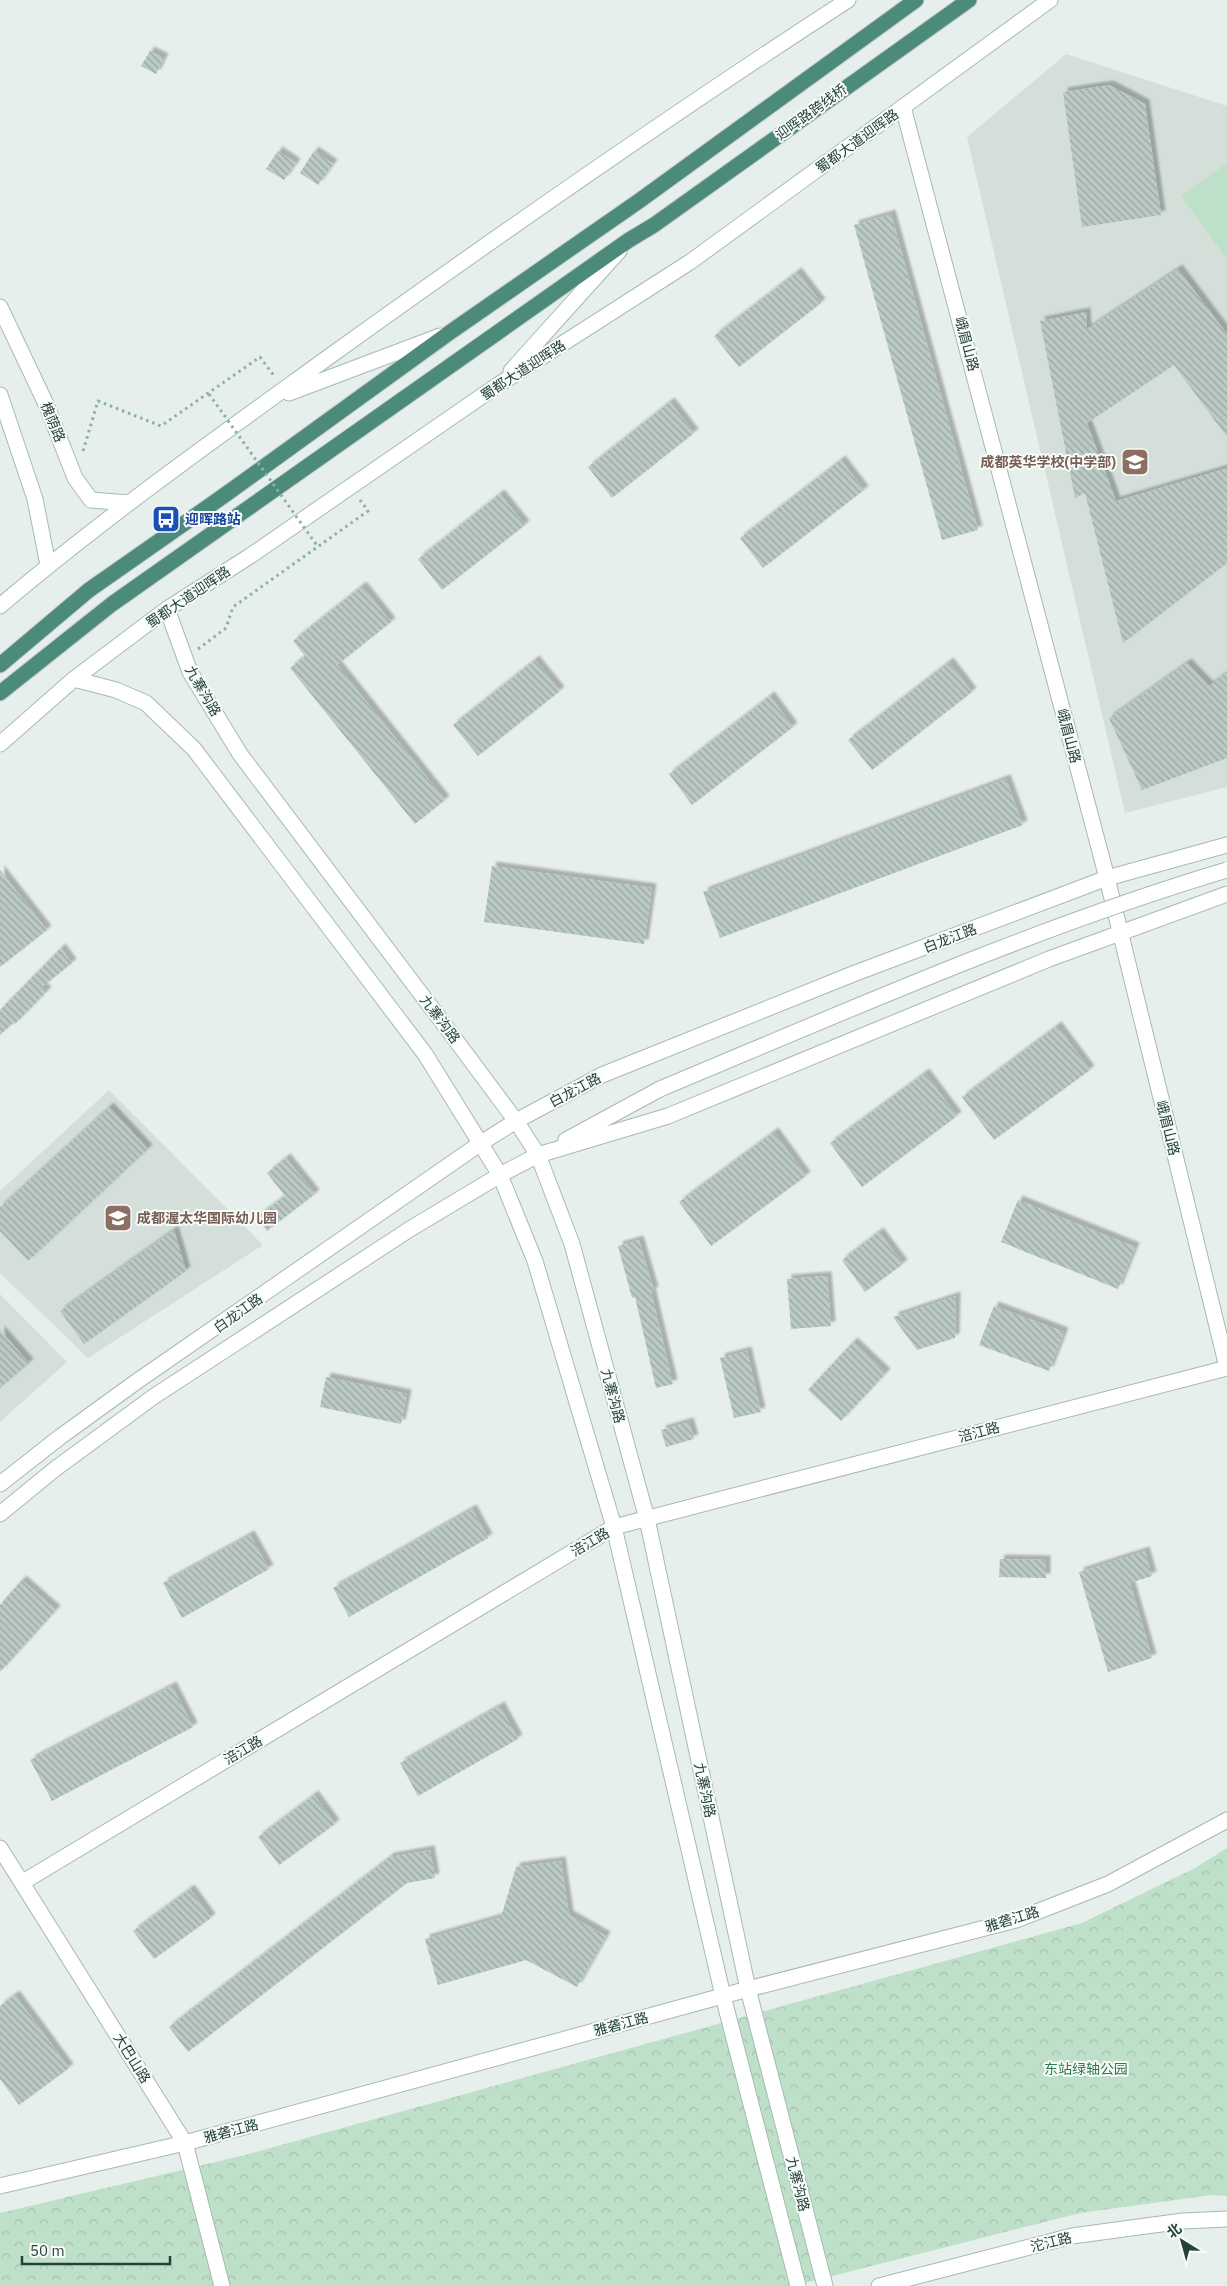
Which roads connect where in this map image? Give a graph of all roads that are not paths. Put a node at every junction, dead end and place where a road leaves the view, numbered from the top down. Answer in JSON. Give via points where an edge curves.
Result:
{"nodes":[{"id":1,"x":848,"y":0,"type":"edge"},
{"id":2,"x":916,"y":0,"type":"edge"},
{"id":3,"x":969,"y":0,"type":"edge"},
{"id":4,"x":1050,"y":0,"type":"edge"},
{"id":5,"x":903,"y":107,"type":"junction"},
{"id":6,"x":629,"y":240,"type":"junction"},
{"id":7,"x":0,"y":307,"type":"edge"},
{"id":8,"x":448,"y":333,"type":"junction"},
{"id":9,"x":498,"y":386,"type":"junction"},
{"id":10,"x":0,"y":395,"type":"edge"},
{"id":11,"x":270,"y":400,"type":"junction"},
{"id":12,"x":129,"y":503,"type":"junction"},
{"id":13,"x":48,"y":565,"type":"junction"},
{"id":14,"x":0,"y":606,"type":"edge"},
{"id":15,"x":167,"y":609,"type":"junction"},
{"id":16,"x":0,"y":666,"type":"edge"},
{"id":17,"x":74,"y":679,"type":"junction"},
{"id":18,"x":0,"y":693,"type":"edge"},
{"id":19,"x":0,"y":744,"type":"edge"},
{"id":20,"x":1227,"y":844,"type":"edge"},
{"id":21,"x":1227,"y":870,"type":"edge"},
{"id":22,"x":1107,"y":878,"type":"junction"},
{"id":23,"x":1227,"y":894,"type":"edge"},
{"id":24,"x":1120,"y":933,"type":"junction"},
{"id":25,"x":516,"y":1121,"type":"junction"},
{"id":26,"x":481,"y":1143,"type":"junction"},
{"id":27,"x":538,"y":1155,"type":"junction"},
{"id":28,"x":500,"y":1175,"type":"junction"},
{"id":29,"x":1227,"y":1367,"type":"edge"},
{"id":30,"x":0,"y":1484,"type":"edge"},
{"id":31,"x":0,"y":1514,"type":"edge"},
{"id":32,"x":647,"y":1519,"type":"junction"},
{"id":33,"x":614,"y":1527,"type":"junction"},
{"id":34,"x":1227,"y":1820,"type":"edge"},
{"id":35,"x":0,"y":1848,"type":"edge"},
{"id":36,"x":23,"y":1882,"type":"junction"},
{"id":37,"x":748,"y":1989,"type":"junction"},
{"id":38,"x":723,"y":1996,"type":"junction"},
{"id":39,"x":186,"y":2143,"type":"junction"},
{"id":40,"x":0,"y":2186,"type":"edge"},
{"id":41,"x":1227,"y":2219,"type":"edge"},
{"id":42,"x":222,"y":2286,"type":"edge"},
{"id":43,"x":798,"y":2286,"type":"edge"},
{"id":44,"x":825,"y":2286,"type":"edge"},
{"id":45,"x":879,"y":2286,"type":"edge"}],
"edges":[{"from":1,"to":11,"type":"street","via":[[500,234]]},
{"from":2,"to":8,"type":"highway","name":"迎晖路跨线桥","via":[[639,202]]},
{"from":3,"to":6,"type":"highway","name":"迎晖路跨线桥"},
{"from":4,"to":5,"type":"street","name":"蜀都大道迎晖路"},
{"from":5,"to":9,"type":"street","name":"蜀都大道迎晖路","via":[[690,262]]},
{"from":5,"to":22,"type":"street","name":"峨眉山路"},
{"from":6,"to":9,"type":"street"},
{"from":6,"to":18,"type":"highway","via":[[112,604]]},
{"from":7,"to":12,"type":"street","name":"槐荫路","via":[[46,404],[75,478],[91,500]]},
{"from":8,"to":11,"type":"street"},
{"from":8,"to":16,"type":"highway","via":[[89,590]]},
{"from":9,"to":15,"type":"street","name":"蜀都大道迎晖路","via":[[258,551]]},
{"from":10,"to":13,"type":"street","via":[[35,499]]},
{"from":11,"to":12,"type":"street"},
{"from":12,"to":13,"type":"street"},
{"from":13,"to":14,"type":"street"},
{"from":15,"to":17,"type":"street","name":"蜀都大道迎晖路"},
{"from":15,"to":25,"type":"street","name":"九寨沟路","via":[[190,672],[240,754]]},
{"from":17,"to":19,"type":"street","name":"蜀都大道迎晖路"},
{"from":17,"to":26,"type":"street","name":"九寨沟路","via":[[116,690],[146,703],[194,749],[425,1054]]},
{"from":20,"to":22,"type":"street","name":"白龙江路"},
{"from":21,"to":27,"type":"street","bridge":true,"via":[[1155,892],[999,949],[660,1088]]},
{"from":22,"to":24,"type":"street","name":"峨眉山路"},
{"from":22,"to":25,"type":"street","name":"白龙江路","via":[[853,974],[602,1075]]},
{"from":23,"to":24,"type":"street","name":"白龙江路"},
{"from":24,"to":27,"type":"street","name":"白龙江路","via":[[1049,959],[668,1116]]},
{"from":24,"to":29,"type":"street","name":"峨眉山路"},
{"from":25,"to":26,"type":"street","name":"白龙江路"},
{"from":25,"to":27,"type":"street","name":"九寨沟路"},
{"from":26,"to":28,"type":"street","name":"九寨沟路"},
{"from":26,"to":30,"type":"street","name":"白龙江路","via":[[136,1382]]},
{"from":27,"to":28,"type":"street","name":"白龙江路"},
{"from":27,"to":32,"type":"street","name":"九寨沟路","via":[[572,1244]]},
{"from":28,"to":31,"type":"street","name":"白龙江路","via":[[402,1234],[153,1398],[55,1469]]},
{"from":28,"to":33,"type":"street","name":"九寨沟路","via":[[536,1261]]},
{"from":29,"to":32,"type":"street","name":"涪江路"},
{"from":32,"to":33,"type":"street","name":"涪江路"},
{"from":32,"to":37,"type":"street","name":"九寨沟路"},
{"from":33,"to":36,"type":"street","name":"涪江路"},
{"from":33,"to":38,"type":"street","name":"九寨沟路"},
{"from":34,"to":37,"type":"street","name":"雅砻江路","via":[[1108,1884],[1016,1920]]},
{"from":35,"to":36,"type":"street","name":"大巴山路"},
{"from":36,"to":39,"type":"street","name":"大巴山路"},
{"from":37,"to":38,"type":"street","name":"雅砻江路"},
{"from":37,"to":44,"type":"street","name":"九寨沟路"},
{"from":38,"to":39,"type":"street","name":"雅砻江路"},
{"from":38,"to":43,"type":"street","name":"九寨沟路"},
{"from":39,"to":40,"type":"street","name":"雅砻江路"},
{"from":39,"to":42,"type":"street","name":"大巴山路"},
{"from":41,"to":45,"type":"street","name":"沱江路","via":[[1183,2221],[1072,2236]]}]}
